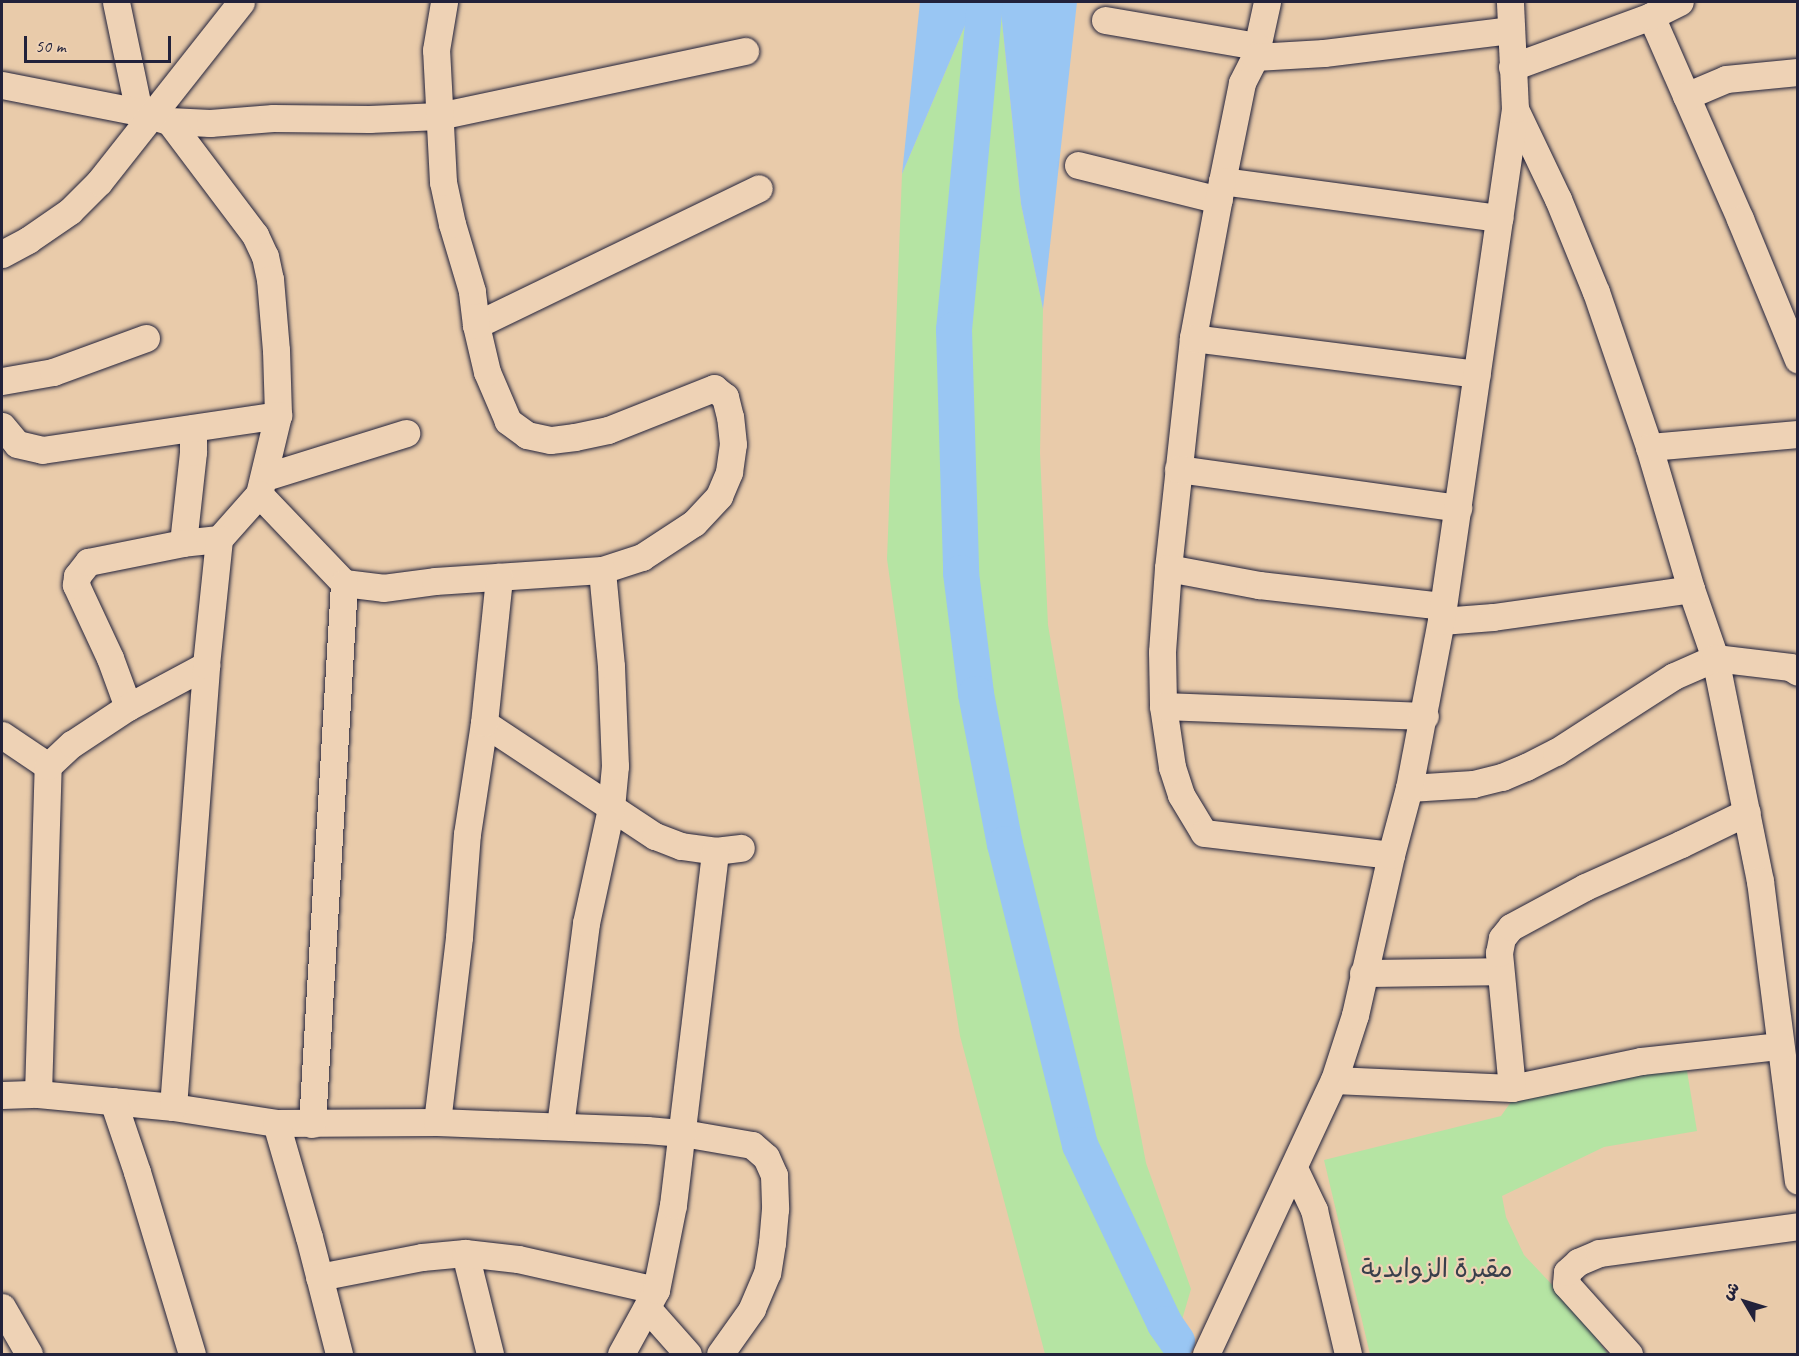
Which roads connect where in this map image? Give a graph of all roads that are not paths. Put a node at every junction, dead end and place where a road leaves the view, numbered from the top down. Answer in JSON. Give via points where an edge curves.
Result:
{"nodes":[{"id":1,"x":116,"y":2,"type":"edge"},
{"id":2,"x":242,"y":2,"type":"edge"},
{"id":3,"x":444,"y":2,"type":"edge"},
{"id":4,"x":1267,"y":2,"type":"edge"},
{"id":5,"x":1510,"y":2,"type":"edge"},
{"id":6,"x":1679,"y":2,"type":"edge"},
{"id":7,"x":1651,"y":16,"type":"junction"},
{"id":8,"x":1105,"y":20,"type":"dead end"},
{"id":9,"x":1510,"y":30,"type":"junction"},
{"id":10,"x":745,"y":51,"type":"dead end"},
{"id":11,"x":1256,"y":52,"type":"junction"},
{"id":12,"x":1512,"y":67,"type":"junction"},
{"id":13,"x":1797,"y":72,"type":"edge"},
{"id":14,"x":2,"y":85,"type":"edge"},
{"id":15,"x":1686,"y":96,"type":"junction"},
{"id":16,"x":1515,"y":109,"type":"junction"},
{"id":17,"x":153,"y":116,"type":"junction"},
{"id":18,"x":439,"y":116,"type":"junction"},
{"id":19,"x":1078,"y":165,"type":"dead end"},
{"id":20,"x":759,"y":188,"type":"dead end"},
{"id":21,"x":1221,"y":190,"type":"junction"},
{"id":22,"x":1500,"y":218,"type":"junction"},
{"id":23,"x":2,"y":254,"type":"edge"},
{"id":24,"x":476,"y":325,"type":"junction"},
{"id":25,"x":146,"y":338,"type":"dead end"},
{"id":26,"x":1193,"y":338,"type":"junction"},
{"id":27,"x":1797,"y":360,"type":"edge"},
{"id":28,"x":1477,"y":374,"type":"junction"},
{"id":29,"x":2,"y":381,"type":"edge"},
{"id":30,"x":278,"y":415,"type":"junction"},
{"id":31,"x":2,"y":426,"type":"edge"},
{"id":32,"x":193,"y":428,"type":"junction"},
{"id":33,"x":406,"y":433,"type":"dead end"},
{"id":34,"x":1797,"y":434,"type":"edge"},
{"id":35,"x":1649,"y":447,"type":"junction"},
{"id":36,"x":1178,"y":469,"type":"junction"},
{"id":37,"x":262,"y":486,"type":"junction"},
{"id":38,"x":1458,"y":508,"type":"junction"},
{"id":39,"x":219,"y":539,"type":"junction"},
{"id":40,"x":183,"y":543,"type":"junction"},
{"id":41,"x":1168,"y":568,"type":"junction"},
{"id":42,"x":602,"y":570,"type":"junction"},
{"id":43,"x":499,"y":577,"type":"junction"},
{"id":44,"x":344,"y":583,"type":"junction"},
{"id":45,"x":1691,"y":589,"type":"junction"},
{"id":46,"x":1441,"y":614,"type":"junction"},
{"id":47,"x":1715,"y":658,"type":"junction"},
{"id":48,"x":206,"y":665,"type":"junction"},
{"id":49,"x":1797,"y":672,"type":"edge"},
{"id":50,"x":1163,"y":706,"type":"junction"},
{"id":51,"x":128,"y":707,"type":"junction"},
{"id":52,"x":1425,"y":716,"type":"junction"},
{"id":53,"x":484,"y":723,"type":"junction"},
{"id":54,"x":2,"y":735,"type":"edge"},
{"id":55,"x":48,"y":766,"type":"junction"},
{"id":56,"x":1410,"y":788,"type":"junction"},
{"id":57,"x":611,"y":808,"type":"junction"},
{"id":58,"x":1747,"y":812,"type":"junction"},
{"id":59,"x":741,"y":848,"type":"dead end"},
{"id":60,"x":715,"y":851,"type":"junction"},
{"id":61,"x":1391,"y":855,"type":"junction"},
{"id":62,"x":1500,"y":971,"type":"junction"},
{"id":63,"x":1363,"y":973,"type":"junction"},
{"id":64,"x":1780,"y":1046,"type":"junction"},
{"id":65,"x":1334,"y":1080,"type":"junction"},
{"id":66,"x":1512,"y":1088,"type":"junction"},
{"id":67,"x":38,"y":1094,"type":"junction"},
{"id":68,"x":2,"y":1095,"type":"edge"},
{"id":69,"x":113,"y":1101,"type":"junction"},
{"id":70,"x":173,"y":1107,"type":"junction"},
{"id":71,"x":437,"y":1122,"type":"junction"},
{"id":72,"x":276,"y":1123,"type":"junction"},
{"id":73,"x":312,"y":1124,"type":"junction"},
{"id":74,"x":560,"y":1126,"type":"junction"},
{"id":75,"x":683,"y":1133,"type":"junction"},
{"id":76,"x":1294,"y":1168,"type":"junction"},
{"id":77,"x":1797,"y":1181,"type":"edge"},
{"id":78,"x":1797,"y":1226,"type":"edge"},
{"id":79,"x":465,"y":1253,"type":"junction"},
{"id":80,"x":320,"y":1277,"type":"junction"},
{"id":81,"x":652,"y":1300,"type":"junction"},
{"id":82,"x":2,"y":1307,"type":"edge"},
{"id":83,"x":29,"y":1354,"type":"edge"},
{"id":84,"x":192,"y":1354,"type":"edge"},
{"id":85,"x":339,"y":1354,"type":"edge"},
{"id":86,"x":490,"y":1354,"type":"edge"},
{"id":87,"x":621,"y":1354,"type":"edge"},
{"id":88,"x":688,"y":1354,"type":"edge"},
{"id":89,"x":720,"y":1354,"type":"edge"},
{"id":90,"x":1206,"y":1354,"type":"edge"},
{"id":91,"x":1348,"y":1354,"type":"edge"},
{"id":92,"x":1629,"y":1354,"type":"edge"}],
"edges":[{"from":1,"to":17,"type":"street"},
{"from":2,"to":17,"type":"street"},
{"from":3,"to":18,"type":"street","via":[[436,50]]},
{"from":4,"to":11,"type":"street"},
{"from":5,"to":9,"type":"street"},
{"from":6,"to":7,"type":"street"},
{"from":7,"to":12,"type":"street"},
{"from":7,"to":15,"type":"street"},
{"from":8,"to":11,"type":"street"},
{"from":9,"to":11,"type":"street","via":[[1335,51]]},
{"from":9,"to":12,"type":"street"},
{"from":10,"to":18,"type":"street"},
{"from":11,"to":21,"type":"street","via":[[1242,83]]},
{"from":12,"to":16,"type":"street"},
{"from":13,"to":15,"type":"street","via":[[1726,79]]},
{"from":14,"to":17,"type":"street"},
{"from":15,"to":27,"type":"street"},
{"from":16,"to":22,"type":"street"},
{"from":16,"to":35,"type":"street","via":[[1596,292]]},
{"from":17,"to":18,"type":"street","via":[[210,123],[273,118]]},
{"from":17,"to":23,"type":"street","via":[[70,211]]},
{"from":17,"to":30,"type":"street","via":[[247,220],[265,256],[274,306]]},
{"from":18,"to":24,"type":"street","via":[[443,182],[472,291]]},
{"from":19,"to":21,"type":"street"},
{"from":20,"to":24,"type":"street"},
{"from":21,"to":22,"type":"street"},
{"from":21,"to":26,"type":"street"},
{"from":22,"to":28,"type":"street"},
{"from":24,"to":42,"type":"street","via":[[498,403],[508,421],[527,435],[550,440],[608,430],[710,388],[718,389],[725,397],[733,444],[729,472],[719,496],[694,524],[642,557]]},
{"from":25,"to":29,"type":"street","via":[[53,372]]},
{"from":26,"to":28,"type":"street"},
{"from":26,"to":36,"type":"street"},
{"from":28,"to":38,"type":"street"},
{"from":30,"to":32,"type":"street"},
{"from":30,"to":37,"type":"street"},
{"from":31,"to":32,"type":"street","via":[[17,444],[42,450]]},
{"from":32,"to":40,"type":"street"},
{"from":33,"to":37,"type":"street"},
{"from":34,"to":35,"type":"street"},
{"from":35,"to":45,"type":"street"},
{"from":36,"to":38,"type":"street"},
{"from":36,"to":41,"type":"street"},
{"from":37,"to":39,"type":"street"},
{"from":37,"to":44,"type":"street"},
{"from":38,"to":46,"type":"street"},
{"from":39,"to":40,"type":"street"},
{"from":39,"to":48,"type":"street"},
{"from":40,"to":51,"type":"street","via":[[88,562],[77,576],[76,585]]},
{"from":41,"to":46,"type":"street"},
{"from":41,"to":50,"type":"street"},
{"from":42,"to":43,"type":"street"},
{"from":42,"to":57,"type":"street","via":[[615,725]]},
{"from":43,"to":44,"type":"street","via":[[383,588]]},
{"from":43,"to":53,"type":"street"},
{"from":44,"to":73,"type":"street"},
{"from":45,"to":46,"type":"street","via":[[1493,617]]},
{"from":45,"to":47,"type":"street"},
{"from":46,"to":52,"type":"street"},
{"from":47,"to":49,"type":"street","via":[[1790,667]]},
{"from":47,"to":56,"type":"street","via":[[1674,676],[1556,752],[1518,770],[1473,784]]},
{"from":47,"to":58,"type":"street"},
{"from":48,"to":51,"type":"street"},
{"from":48,"to":70,"type":"street"},
{"from":50,"to":52,"type":"street"},
{"from":50,"to":61,"type":"street","via":[[1172,767],[1181,795],[1204,833]]},
{"from":51,"to":55,"type":"street","via":[[72,744]]},
{"from":52,"to":56,"type":"street"},
{"from":53,"to":57,"type":"street"},
{"from":53,"to":71,"type":"street","via":[[467,834]]},
{"from":54,"to":55,"type":"street"},
{"from":55,"to":67,"type":"street"},
{"from":56,"to":61,"type":"street"},
{"from":57,"to":60,"type":"street","via":[[655,836]]},
{"from":57,"to":74,"type":"street","via":[[586,923]]},
{"from":58,"to":62,"type":"street","via":[[1525,917],[1502,938]]},
{"from":58,"to":64,"type":"street","via":[[1760,881]]},
{"from":59,"to":60,"type":"street"},
{"from":60,"to":75,"type":"street"},
{"from":61,"to":63,"type":"street"},
{"from":62,"to":63,"type":"street"},
{"from":62,"to":66,"type":"street"},
{"from":63,"to":65,"type":"street"},
{"from":64,"to":66,"type":"street","via":[[1641,1061]]},
{"from":64,"to":77,"type":"street"},
{"from":65,"to":66,"type":"street"},
{"from":65,"to":76,"type":"street"},
{"from":67,"to":68,"type":"street"},
{"from":67,"to":69,"type":"street"},
{"from":69,"to":70,"type":"street"},
{"from":69,"to":84,"type":"street"},
{"from":70,"to":72,"type":"street"},
{"from":71,"to":73,"type":"street"},
{"from":71,"to":74,"type":"street"},
{"from":72,"to":73,"type":"street"},
{"from":72,"to":80,"type":"street"},
{"from":74,"to":75,"type":"street"},
{"from":75,"to":81,"type":"street","via":[[679,1174]]},
{"from":75,"to":89,"type":"street","via":[[752,1145],[766,1157],[774,1175],[775,1209],[767,1273],[752,1309]]},
{"from":76,"to":90,"type":"street"},
{"from":76,"to":91,"type":"street","via":[[1314,1210]]},
{"from":78,"to":92,"type":"street","via":[[1599,1254],[1578,1262],[1567,1272],[1566,1284]]},
{"from":79,"to":80,"type":"street"},
{"from":79,"to":81,"type":"street","via":[[518,1259]]},
{"from":79,"to":86,"type":"street"},
{"from":80,"to":85,"type":"street"},
{"from":81,"to":87,"type":"street"},
{"from":81,"to":88,"type":"street"},
{"from":82,"to":83,"type":"street"}]}
